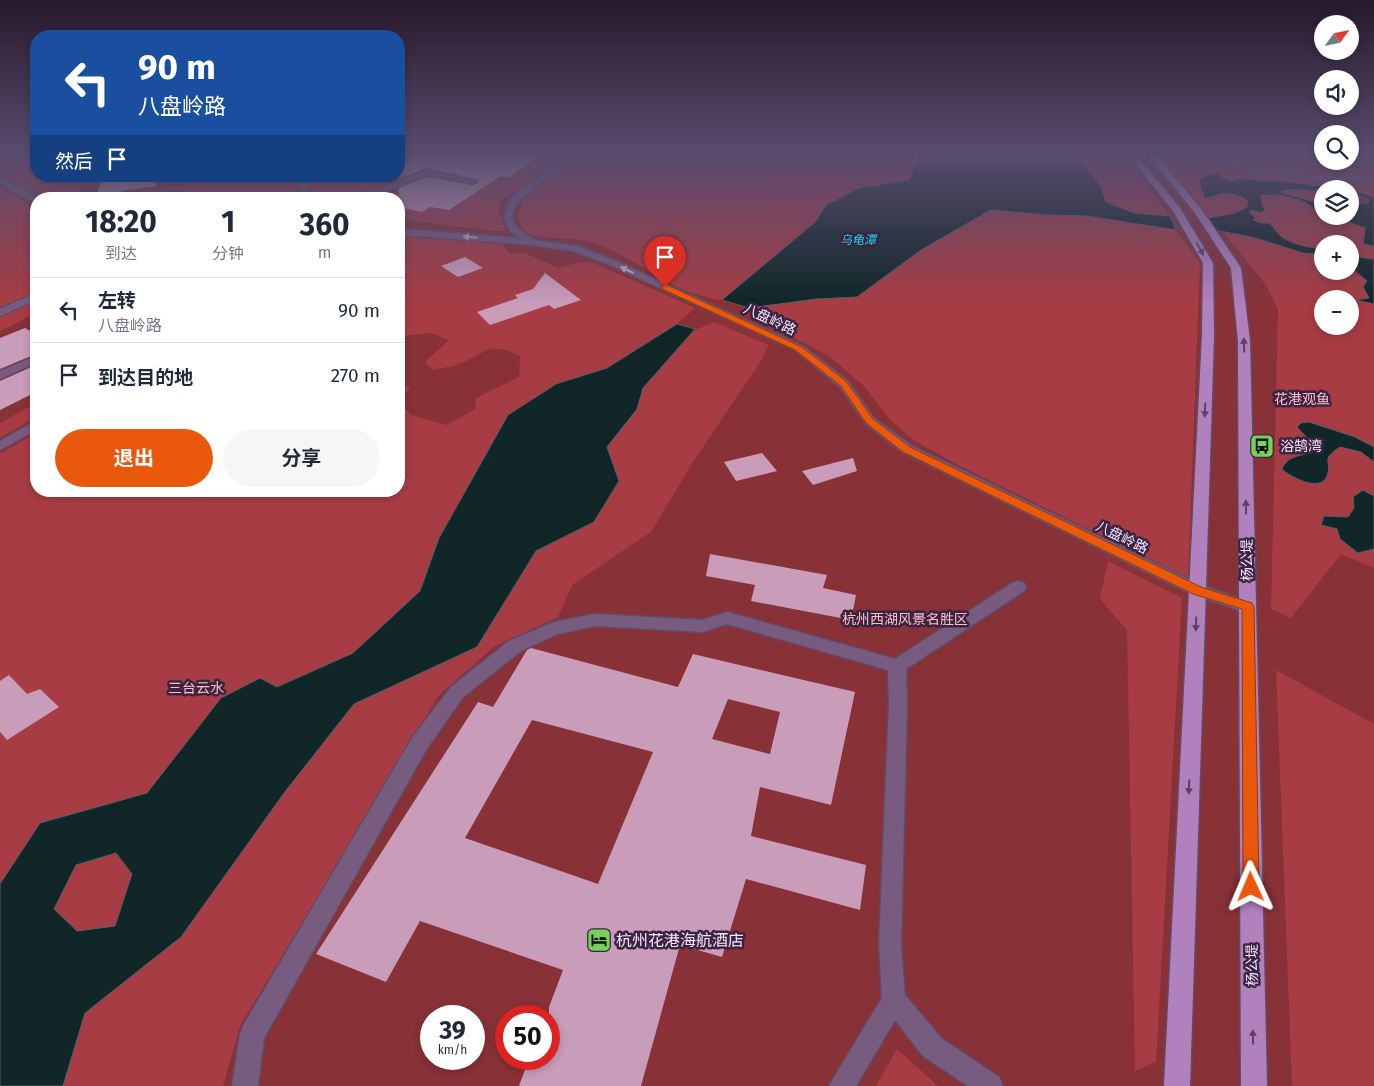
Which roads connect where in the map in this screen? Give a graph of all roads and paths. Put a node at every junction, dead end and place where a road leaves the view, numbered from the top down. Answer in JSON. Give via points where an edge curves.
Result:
{"nodes":[{"id":1,"x":511,"y":204,"type":"edge"},
{"id":2,"x":1172,"y":204,"type":"edge"},
{"id":3,"x":1192,"y":204,"type":"edge"},
{"id":4,"x":405,"y":232,"type":"edge"},
{"id":5,"x":531,"y":242,"type":"junction"},
{"id":6,"x":30,"y":299,"type":"edge"},
{"id":7,"x":0,"y":313,"type":"edge"},
{"id":8,"x":30,"y":362,"type":"edge"},
{"id":9,"x":0,"y":374,"type":"edge"},
{"id":10,"x":30,"y":428,"type":"edge"},
{"id":11,"x":0,"y":446,"type":"edge"},
{"id":12,"x":1018,"y":587,"type":"dead end"},
{"id":13,"x":1197,"y":590,"type":"junction"},
{"id":14,"x":1248,"y":607,"type":"junction"},
{"id":15,"x":897,"y":666,"type":"junction"},
{"id":16,"x":894,"y":1000,"type":"junction"},
{"id":17,"x":245,"y":1086,"type":"edge"},
{"id":18,"x":842,"y":1086,"type":"edge"},
{"id":19,"x":990,"y":1086,"type":"edge"},
{"id":20,"x":1177,"y":1086,"type":"edge"},
{"id":21,"x":1254,"y":1086,"type":"edge"}],
"edges":[{"from":1,"to":5,"type":"street","via":[[508,217],[513,229]]},
{"from":2,"to":13,"type":"main road","one_way":true,"via":[[1208,263]]},
{"from":14,"to":3,"type":"main road","name":"杨公堤","one_way":true,"via":[[1244,341],[1236,268]]},
{"from":5,"to":4,"type":"street","name":"八盘岭路","one_way":true},
{"from":13,"to":5,"type":"street","name":"八盘岭路","one_way":true,"via":[[907,450],[870,421],[844,384],[798,348],[613,263],[575,248]]},
{"from":6,"to":7,"type":"street"},
{"from":8,"to":9,"type":"street"},
{"from":10,"to":11,"type":"street"},
{"from":12,"to":15,"type":"street"},
{"from":13,"to":14,"type":"street","name":"八盘岭路"},
{"from":13,"to":20,"type":"main road","one_way":true},
{"from":21,"to":14,"type":"main road","name":"杨公堤","one_way":true},
{"from":15,"to":16,"type":"street","via":[[890,946]]},
{"from":15,"to":17,"type":"street","via":[[727,618],[703,626],[595,620],[554,628],[515,646],[457,692],[419,744],[252,1035]]},
{"from":16,"to":18,"type":"street"},
{"from":16,"to":19,"type":"street","via":[[932,1047]]}]}
